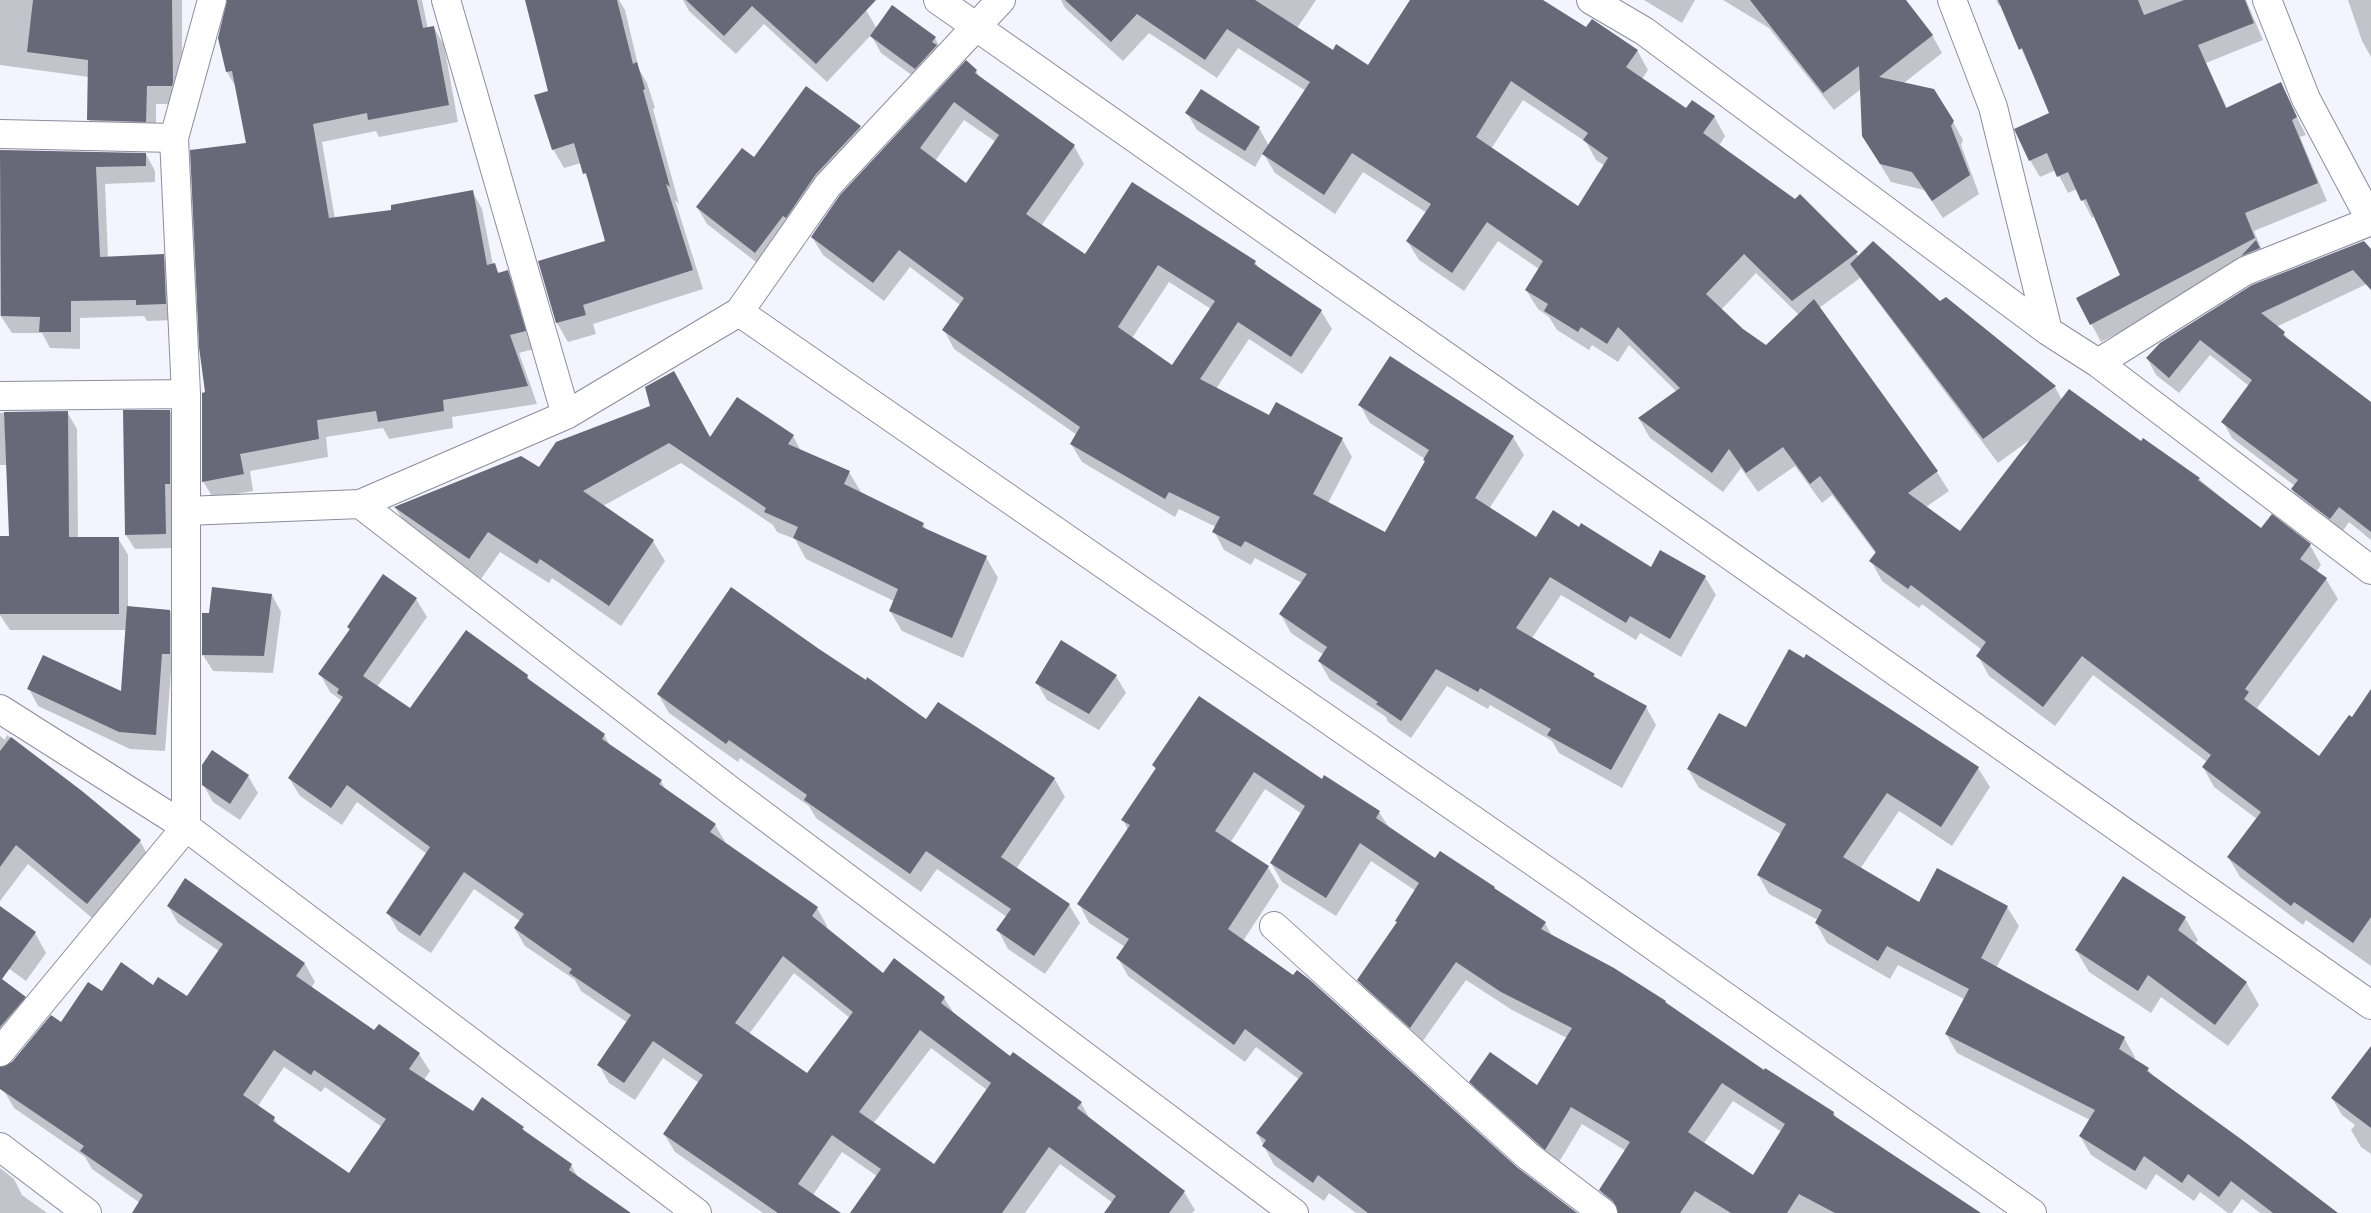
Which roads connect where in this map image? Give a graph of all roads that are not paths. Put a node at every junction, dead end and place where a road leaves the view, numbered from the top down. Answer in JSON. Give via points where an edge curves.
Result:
{"nodes":[{"id":1,"x":212,"y":0,"type":"edge"},
{"id":2,"x":446,"y":0,"type":"edge"},
{"id":3,"x":938,"y":0,"type":"edge"},
{"id":4,"x":1001,"y":0,"type":"edge"},
{"id":5,"x":1591,"y":0,"type":"edge"},
{"id":6,"x":1952,"y":0,"type":"edge"},
{"id":7,"x":2267,"y":0,"type":"edge"},
{"id":8,"x":975,"y":26,"type":"junction"},
{"id":9,"x":0,"y":134,"type":"edge"},
{"id":10,"x":174,"y":138,"type":"junction"},
{"id":11,"x":2371,"y":221,"type":"edge"},
{"id":12,"x":739,"y":312,"type":"junction"},
{"id":13,"x":2048,"y":331,"type":"junction"},
{"id":14,"x":2098,"y":363,"type":"junction"},
{"id":15,"x":186,"y":394,"type":"junction"},
{"id":16,"x":0,"y":396,"type":"edge"},
{"id":17,"x":566,"y":415,"type":"junction"},
{"id":18,"x":360,"y":504,"type":"junction"},
{"id":19,"x":186,"y":511,"type":"junction"},
{"id":20,"x":2371,"y":570,"type":"edge"},
{"id":21,"x":0,"y":709,"type":"edge"},
{"id":22,"x":186,"y":827,"type":"junction"},
{"id":23,"x":1274,"y":926,"type":"dead end"},
{"id":24,"x":2371,"y":1005,"type":"edge"},
{"id":25,"x":0,"y":1052,"type":"edge"},
{"id":26,"x":0,"y":1147,"type":"edge"},
{"id":27,"x":87,"y":1213,"type":"edge"},
{"id":28,"x":697,"y":1213,"type":"edge"},
{"id":29,"x":1294,"y":1213,"type":"edge"},
{"id":30,"x":1603,"y":1213,"type":"edge"},
{"id":31,"x":2032,"y":1213,"type":"edge"}],
"edges":[{"from":1,"to":10,"type":"street"},
{"from":2,"to":17,"type":"street"},
{"from":3,"to":8,"type":"street"},
{"from":4,"to":8,"type":"street"},
{"from":5,"to":13,"type":"street","via":[[1644,31]]},
{"from":6,"to":13,"type":"street","via":[[1993,107]]},
{"from":7,"to":11,"type":"street","via":[[2306,99]]},
{"from":8,"to":12,"type":"street","via":[[828,185]]},
{"from":8,"to":24,"type":"street"},
{"from":9,"to":10,"type":"street"},
{"from":10,"to":15,"type":"street"},
{"from":11,"to":14,"type":"street","via":[[2245,271]]},
{"from":12,"to":17,"type":"street"},
{"from":12,"to":31,"type":"street","via":[[1578,892]]},
{"from":13,"to":14,"type":"street"},
{"from":14,"to":20,"type":"street"},
{"from":15,"to":16,"type":"street"},
{"from":15,"to":19,"type":"street"},
{"from":17,"to":18,"type":"street"},
{"from":18,"to":19,"type":"street"},
{"from":18,"to":29,"type":"street","via":[[739,797]]},
{"from":19,"to":22,"type":"street"},
{"from":21,"to":22,"type":"street"},
{"from":22,"to":25,"type":"street"},
{"from":22,"to":28,"type":"street"},
{"from":23,"to":30,"type":"street","via":[[1528,1156]]},
{"from":26,"to":27,"type":"street"}]}
